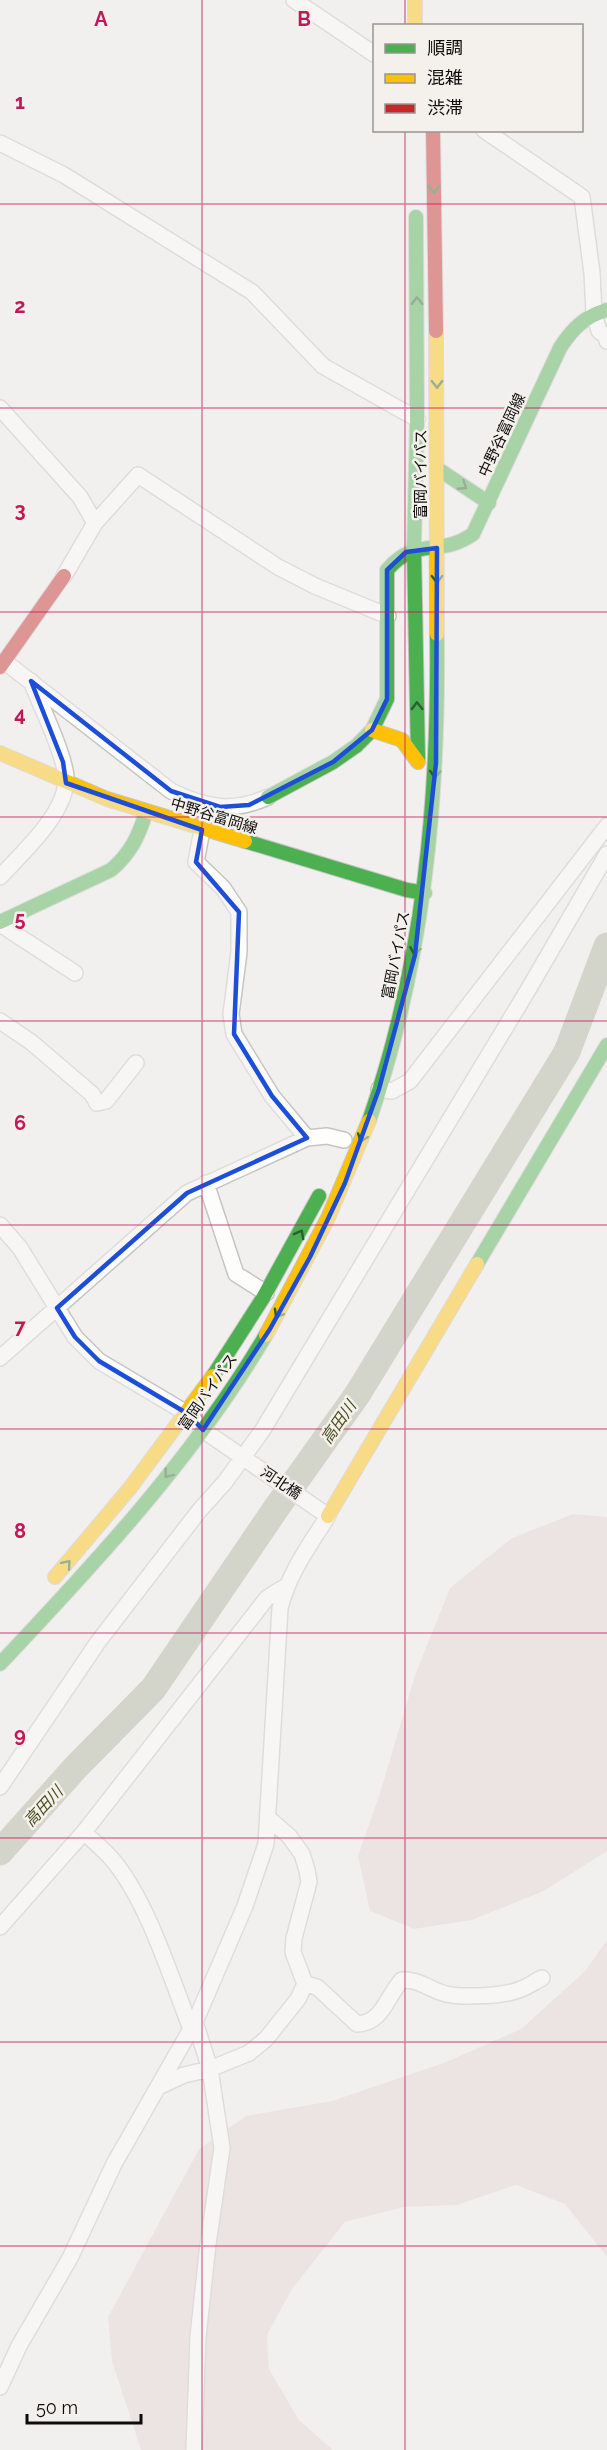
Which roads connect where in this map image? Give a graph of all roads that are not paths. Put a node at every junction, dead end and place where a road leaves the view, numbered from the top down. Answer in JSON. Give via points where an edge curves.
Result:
{"nodes":[{"id":1,"x":294,"y":0,"type":"edge"},
{"id":2,"x":415,"y":0,"type":"edge"},
{"id":3,"x":415,"y":24,"type":"edge"},
{"id":4,"x":373,"y":53,"type":"edge"},
{"id":5,"x":433,"y":132,"type":"edge"},
{"id":6,"x":487,"y":132,"type":"edge"},
{"id":7,"x":0,"y":143,"type":"edge"},
{"id":8,"x":416,"y":200,"type":"dead end"},
{"id":9,"x":600,"y":312,"type":"edge"},
{"id":10,"x":607,"y":341,"type":"edge"},
{"id":11,"x":0,"y":408,"type":"edge"},
{"id":12,"x":417,"y":419,"type":"junction"},
{"id":13,"x":438,"y":469,"type":"junction"},
{"id":14,"x":489,"y":503,"type":"junction"},
{"id":15,"x":95,"y":523,"type":"junction"},
{"id":16,"x":414,"y":548,"type":"junction"},
{"id":17,"x":437,"y":548,"type":"junction"},
{"id":18,"x":64,"y":576,"type":"joint"},
{"id":19,"x":388,"y":616,"type":"junction"},
{"id":20,"x":2,"y":664,"type":"edge"},
{"id":21,"x":31,"y":681,"type":"junction"},
{"id":22,"x":372,"y":730,"type":"junction"},
{"id":23,"x":0,"y":753,"type":"edge"},
{"id":24,"x":66,"y":783,"type":"junction"},
{"id":25,"x":268,"y":797,"type":"joint"},
{"id":26,"x":146,"y":812,"type":"junction"},
{"id":27,"x":607,"y":826,"type":"edge"},
{"id":28,"x":202,"y":830,"type":"junction"},
{"id":29,"x":607,"y":854,"type":"edge"},
{"id":30,"x":0,"y":877,"type":"edge"},
{"id":31,"x":425,"y":893,"type":"junction"},
{"id":32,"x":0,"y":923,"type":"edge"},
{"id":33,"x":75,"y":973,"type":"dead end"},
{"id":34,"x":0,"y":1021,"type":"edge"},
{"id":35,"x":607,"y":1045,"type":"edge"},
{"id":36,"x":136,"y":1063,"type":"dead end"},
{"id":37,"x":380,"y":1089,"type":"junction"},
{"id":38,"x":307,"y":1138,"type":"junction"},
{"id":39,"x":344,"y":1139,"type":"dead end"},
{"id":40,"x":206,"y":1183,"type":"junction"},
{"id":41,"x":324,"y":1185,"type":"dead end"},
{"id":42,"x":0,"y":1225,"type":"edge"},
{"id":43,"x":266,"y":1293,"type":"junction"},
{"id":44,"x":57,"y":1308,"type":"junction"},
{"id":45,"x":0,"y":1358,"type":"edge"},
{"id":46,"x":188,"y":1414,"type":"junction"},
{"id":47,"x":203,"y":1430,"type":"junction"},
{"id":48,"x":241,"y":1457,"type":"junction"},
{"id":49,"x":324,"y":1512,"type":"junction"},
{"id":50,"x":49,"y":1584,"type":"dead end"},
{"id":51,"x":285,"y":1587,"type":"junction"},
{"id":52,"x":0,"y":1664,"type":"edge"},
{"id":53,"x":3,"y":1780,"type":"edge"},
{"id":54,"x":268,"y":1818,"type":"junction"},
{"id":55,"x":84,"y":1832,"type":"junction"},
{"id":56,"x":0,"y":1927,"type":"edge"},
{"id":57,"x":542,"y":1978,"type":"dead end"},
{"id":58,"x":304,"y":1984,"type":"junction"},
{"id":59,"x":193,"y":2026,"type":"junction"},
{"id":60,"x":210,"y":2069,"type":"junction"},
{"id":61,"x":158,"y":2087,"type":"junction"},
{"id":62,"x":0,"y":2387,"type":"edge"},
{"id":63,"x":194,"y":2450,"type":"edge"}],
"edges":[{"from":1,"to":4,"type":"street"},
{"from":2,"to":3,"type":"main road"},
{"from":5,"to":13,"type":"main road","name":"富岡バイパス","one_way":true},
{"from":6,"to":9,"type":"street","via":[[582,197]]},
{"from":7,"to":12,"type":"street","via":[[64,175],[252,292],[323,366]]},
{"from":12,"to":8,"type":"main road","name":"富岡バイパス","one_way":true},
{"from":9,"to":10,"type":"street","via":[[599,331]]},
{"from":9,"to":14,"type":"main road","name":"中野谷富岡線","via":[[572,329],[560,348]]},
{"from":11,"to":15,"type":"street","via":[[80,497]]},
{"from":12,"to":16,"type":"main road","name":"富岡バイパス"},
{"from":13,"to":14,"type":"main road","one_way":true},
{"from":13,"to":17,"type":"main road","name":"富岡バイパス"},
{"from":14,"to":17,"type":"main road","name":"中野谷富岡線","via":[[467,540],[454,547]]},
{"from":15,"to":18,"type":"street"},
{"from":15,"to":19,"type":"street","via":[[138,475],[278,567]]},
{"from":16,"to":17,"type":"main road","name":"中野谷富岡線"},
{"from":16,"to":19,"type":"main road","via":[[397,556],[387,570]]},
{"from":22,"to":16,"type":"main road","name":"富岡バイパス","one_way":true,"via":[[402,740],[418,767]]},
{"from":17,"to":31,"type":"main road","name":"富岡バイパス","one_way":true,"via":[[436,763]]},
{"from":18,"to":20,"type":"main road"},
{"from":19,"to":22,"type":"main road","via":[[387,699]]},
{"from":20,"to":21,"type":"street"},
{"from":21,"to":24,"type":"street","via":[[63,762]]},
{"from":21,"to":25,"type":"street","via":[[177,794],[220,807],[249,805]]},
{"from":22,"to":25,"type":"main road","via":[[333,762]]},
{"from":23,"to":24,"type":"main road","name":"中野谷富岡線"},
{"from":24,"to":26,"type":"main road","name":"中野谷富岡線"},
{"from":24,"to":30,"type":"street","via":[[57,810]]},
{"from":26,"to":28,"type":"main road","name":"中野谷富岡線"},
{"from":26,"to":32,"type":"main road","via":[[137,843],[122,862]]},
{"from":27,"to":37,"type":"street","via":[[410,1081],[392,1091]]},
{"from":28,"to":31,"type":"main road","name":"中野谷富岡線"},
{"from":28,"to":38,"type":"street","via":[[196,862],[223,888],[239,912],[239,952],[231,1014],[234,1035],[272,1096]]},
{"from":29,"to":48,"type":"street","via":[[262,1431]]},
{"from":31,"to":37,"type":"main road","name":"富岡バイパス","one_way":true,"via":[[415,955]]},
{"from":32,"to":33,"type":"street"},
{"from":34,"to":36,"type":"street","via":[[31,1042],[92,1094],[97,1103],[106,1101]]},
{"from":35,"to":49,"type":"main road"},
{"from":37,"to":47,"type":"main road","name":"富岡バイパス","one_way":true,"via":[[345,1183],[310,1257],[270,1329]]},
{"from":38,"to":39,"type":"street"},
{"from":38,"to":40,"type":"street"},
{"from":40,"to":43,"type":"street","via":[[236,1274]]},
{"from":40,"to":44,"type":"street","via":[[187,1193]]},
{"from":43,"to":41,"type":"main road","name":"富岡バイパス","one_way":true},
{"from":42,"to":44,"type":"street","name":"河北橋","via":[[20,1248]]},
{"from":43,"to":46,"type":"main road","name":"富岡バイパス"},
{"from":44,"to":45,"type":"street"},
{"from":44,"to":46,"type":"street","name":"河北橋","via":[[75,1337],[99,1361]]},
{"from":46,"to":47,"type":"street","name":"河北橋"},
{"from":50,"to":46,"type":"main road","name":"富岡バイパス","one_way":true},
{"from":47,"to":48,"type":"street","name":"河北橋"},
{"from":47,"to":52,"type":"main road","name":"富岡バイパス","one_way":true,"via":[[146,1501]]},
{"from":48,"to":49,"type":"street","name":"河北橋"},
{"from":48,"to":53,"type":"street","via":[[98,1642]]},
{"from":49,"to":51,"type":"street"},
{"from":51,"to":54,"type":"street","via":[[280,1608]]},
{"from":51,"to":55,"type":"street","via":[[267,1598]]},
{"from":54,"to":58,"type":"street","via":[[289,1836],[302,1854],[307,1870],[309,1882],[293,1952]]},
{"from":54,"to":59,"type":"street","via":[[258,1874]]},
{"from":55,"to":56,"type":"street"},
{"from":55,"to":59,"type":"street","via":[[111,1858],[131,1887]]},
{"from":57,"to":58,"type":"street","via":[[503,1994],[469,1995],[447,1995],[413,1980],[402,1980],[376,2019],[368,2024],[357,2024],[317,1987]]},
{"from":58,"to":60,"type":"street","via":[[298,1999],[266,2039],[249,2053]]},
{"from":59,"to":60,"type":"street"},
{"from":59,"to":61,"type":"street"},
{"from":60,"to":61,"type":"street"},
{"from":60,"to":63,"type":"street","via":[[222,2148],[198,2337]]},
{"from":61,"to":62,"type":"street","via":[[114,2164],[70,2258]]}]}
